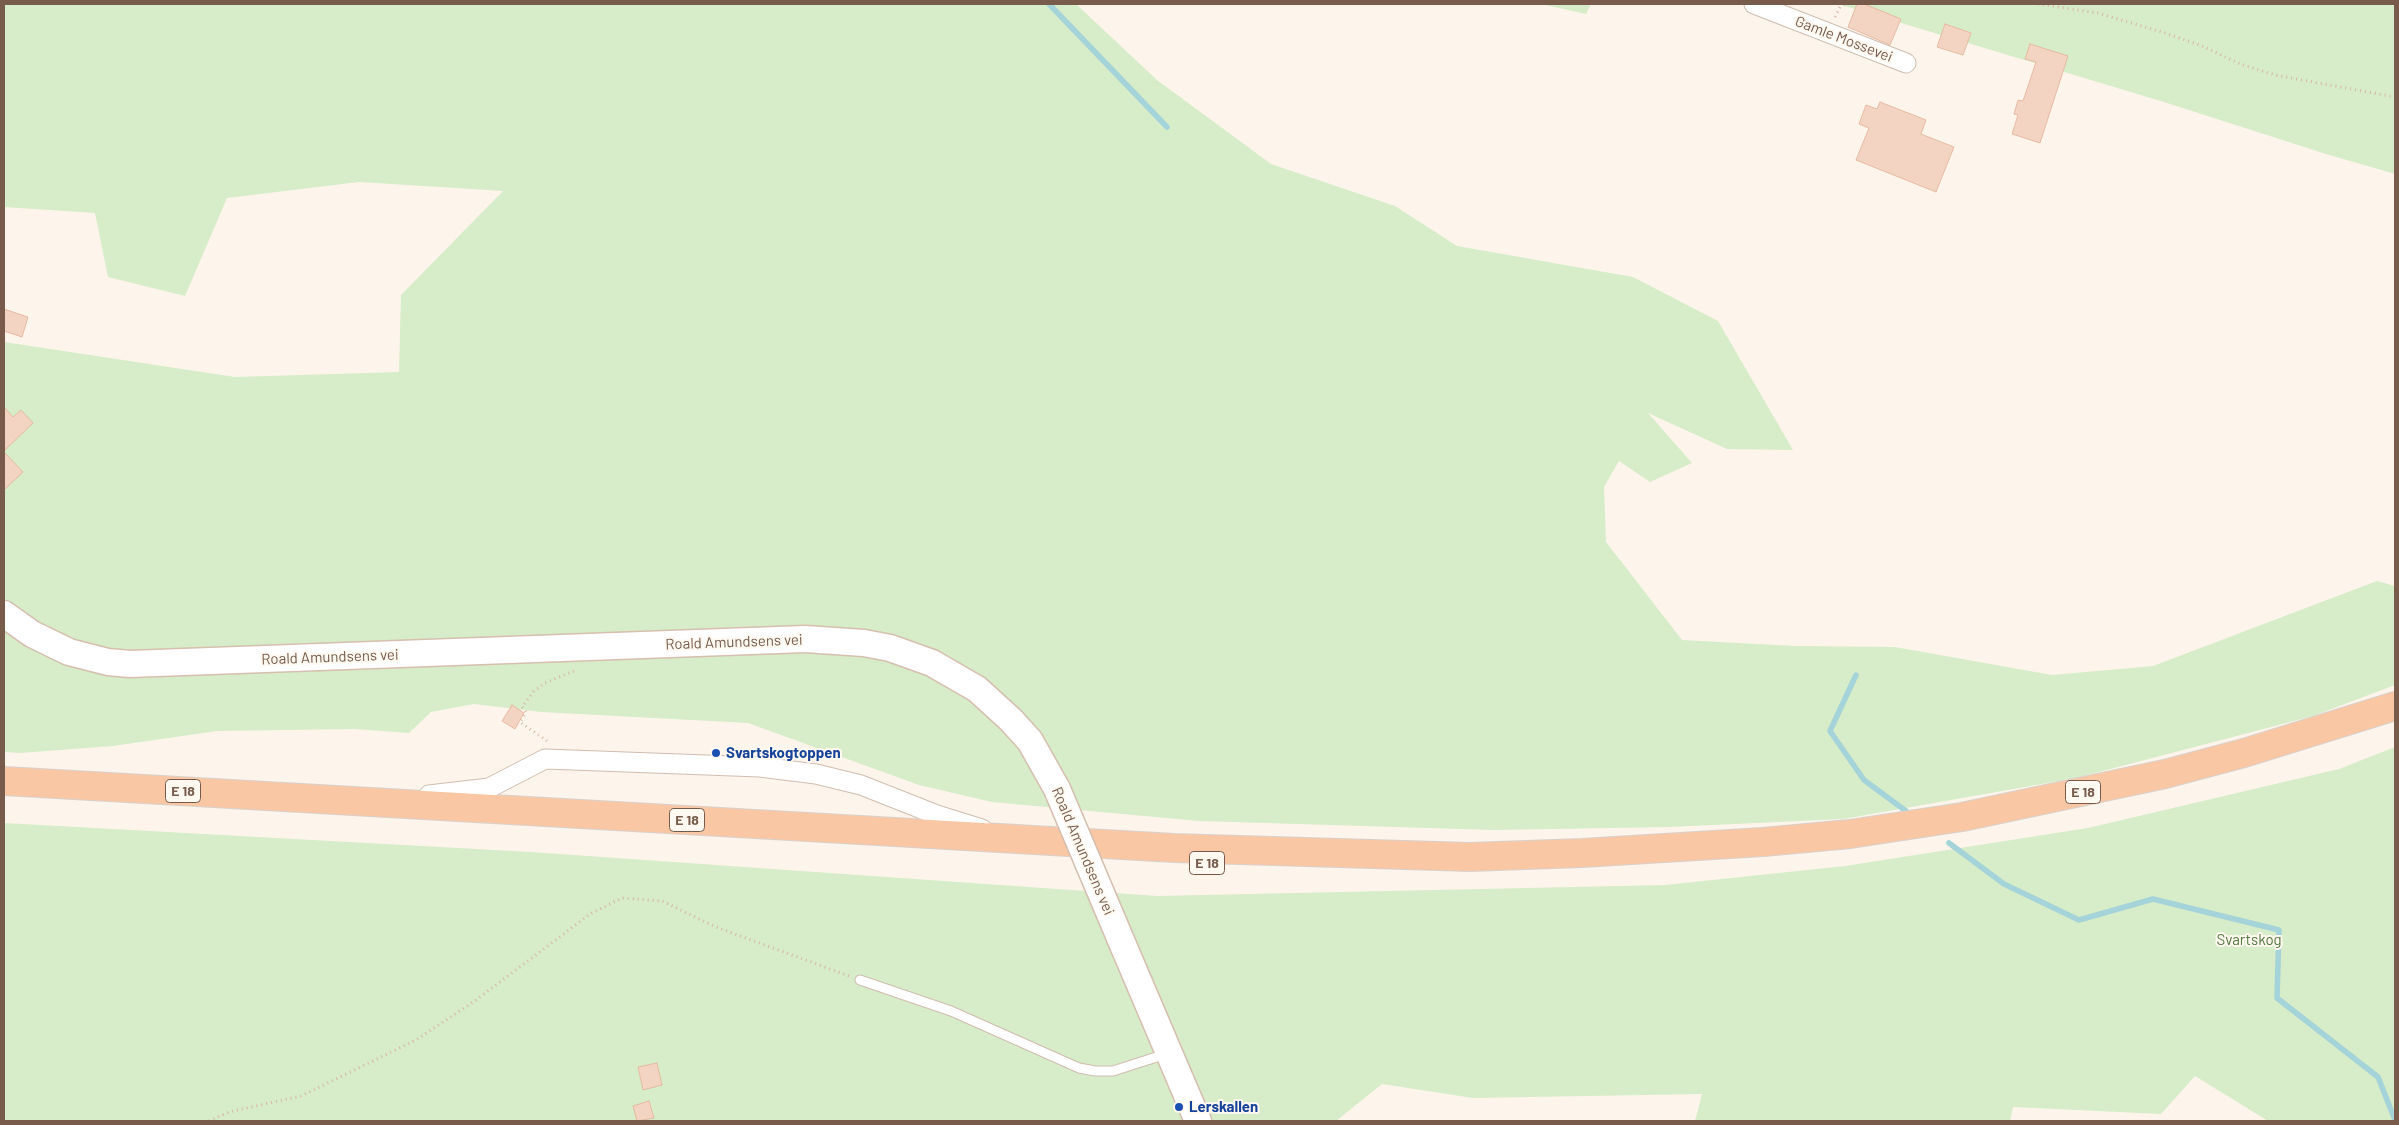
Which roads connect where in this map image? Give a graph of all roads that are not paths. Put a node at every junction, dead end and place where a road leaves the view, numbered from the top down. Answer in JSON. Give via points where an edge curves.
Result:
{"nodes":[{"id":1,"x":1754,"y":4,"type":"edge"},
{"id":2,"x":1906,"y":63,"type":"dead end"},
{"id":3,"x":4,"y":614,"type":"edge"},
{"id":4,"x":2395,"y":706,"type":"edge"},
{"id":5,"x":2395,"y":722,"type":"edge"},
{"id":6,"x":4,"y":781,"type":"edge"},
{"id":7,"x":4,"y":798,"type":"edge"},
{"id":8,"x":362,"y":801,"type":"junction"},
{"id":9,"x":1011,"y":839,"type":"junction"},
{"id":10,"x":860,"y":980,"type":"road end"},
{"id":11,"x":1169,"y":1053,"type":"junction"},
{"id":12,"x":1198,"y":1121,"type":"edge"}],
"edges":[{"from":1,"to":2,"type":"street","name":"Gamle Mossevei"},
{"from":3,"to":11,"type":"main road","name":"Roald Amundsens vei","bridge":true,"via":[[32,634],[69,652],[130,664],[805,639],[864,643],[932,662],[994,703],[1030,742],[1057,789]]},
{"from":4,"to":9,"type":"highway","number":"E 18","via":[[2244,754],[2070,795],[1962,817],[1850,834],[1652,850],[1470,857]]},
{"from":5,"to":7,"type":"highway","number":"E 18","via":[[2250,769],[2075,810],[1966,831],[1768,858],[1604,868],[1387,870],[1169,862]]},
{"from":6,"to":8,"type":"highway","number":"E 18"},
{"from":8,"to":9,"type":"highway","number":"E 18"},
{"from":8,"to":9,"type":"street","via":[[489,788],[545,759],[760,767],[816,774],[861,785]]},
{"from":10,"to":11,"type":"lane","via":[[951,1011],[1079,1068],[1113,1071]]},
{"from":11,"to":12,"type":"main road","name":"Roald Amundsens vei"}]}
